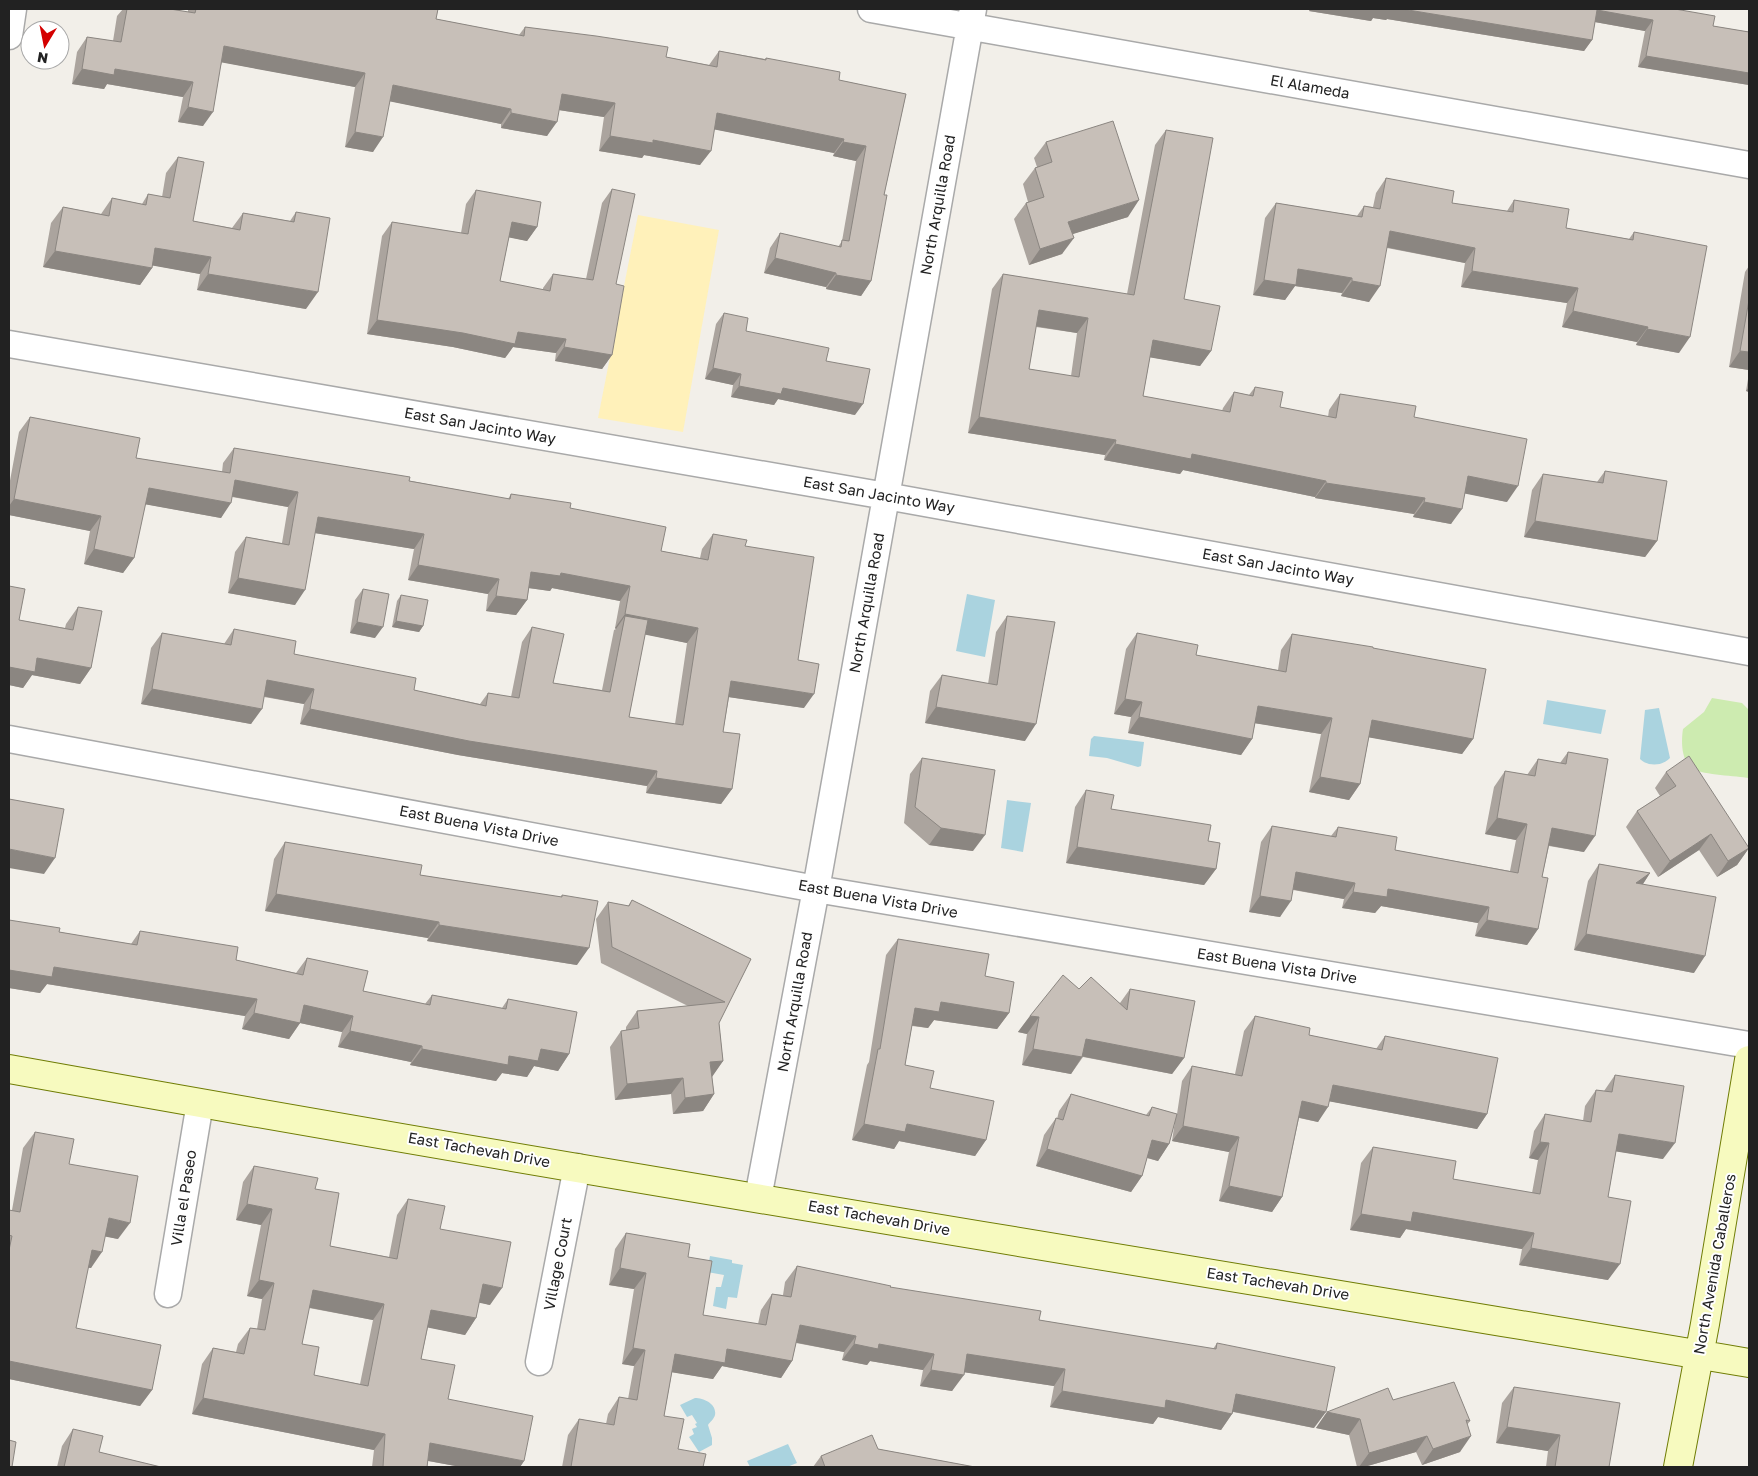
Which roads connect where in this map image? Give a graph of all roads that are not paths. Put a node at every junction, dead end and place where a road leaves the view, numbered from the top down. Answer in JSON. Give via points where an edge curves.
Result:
{"nodes":[{"id":1,"x":14,"y":9,"type":"edge"},
{"id":2,"x":871,"y":9,"type":"edge"},
{"id":3,"x":972,"y":18,"type":"edge"},
{"id":4,"x":9,"y":36,"type":"edge"},
{"id":5,"x":1749,"y":165,"type":"edge"},
{"id":6,"x":9,"y":344,"type":"edge"},
{"id":7,"x":886,"y":496,"type":"junction"},
{"id":8,"x":1749,"y":652,"type":"edge"},
{"id":9,"x":9,"y":739,"type":"edge"},
{"id":10,"x":816,"y":889,"type":"junction"},
{"id":11,"x":1749,"y":1045,"type":"edge"},
{"id":12,"x":1749,"y":1060,"type":"edge"},
{"id":13,"x":9,"y":1069,"type":"edge"},
{"id":14,"x":200,"y":1103,"type":"junction"},
{"id":15,"x":576,"y":1167,"type":"junction"},
{"id":16,"x":758,"y":1198,"type":"junction"},
{"id":17,"x":168,"y":1294,"type":"dead end"},
{"id":18,"x":1700,"y":1354,"type":"junction"},
{"id":19,"x":539,"y":1362,"type":"dead end"},
{"id":20,"x":1749,"y":1363,"type":"edge"},
{"id":21,"x":1678,"y":1467,"type":"edge"}],
"edges":[{"from":1,"to":4,"type":"street"},
{"from":2,"to":3,"type":"street","name":"El Alameda"},
{"from":3,"to":5,"type":"street","name":"El Alameda"},
{"from":3,"to":7,"type":"street","name":"North Arquilla Road"},
{"from":6,"to":7,"type":"street","name":"East San Jacinto Way"},
{"from":7,"to":8,"type":"street","name":"East San Jacinto Way"},
{"from":7,"to":10,"type":"street","name":"North Arquilla Road"},
{"from":9,"to":10,"type":"street","name":"East Buena Vista Drive"},
{"from":10,"to":11,"type":"street","name":"East Buena Vista Drive"},
{"from":10,"to":16,"type":"street","name":"North Arquilla Road"},
{"from":12,"to":18,"type":"street","name":"North Avenida Caballeros"},
{"from":13,"to":14,"type":"street","name":"East Tachevah Drive"},
{"from":14,"to":15,"type":"street","name":"East Tachevah Drive"},
{"from":14,"to":17,"type":"street","name":"Villa el Paseo"},
{"from":15,"to":16,"type":"street","name":"East Tachevah Drive"},
{"from":15,"to":19,"type":"street","name":"Village Court"},
{"from":16,"to":18,"type":"street","name":"East Tachevah Drive"},
{"from":18,"to":20,"type":"street","name":"East Tachevah Drive"},
{"from":18,"to":21,"type":"street","name":"North Avenida Caballeros"}]}
